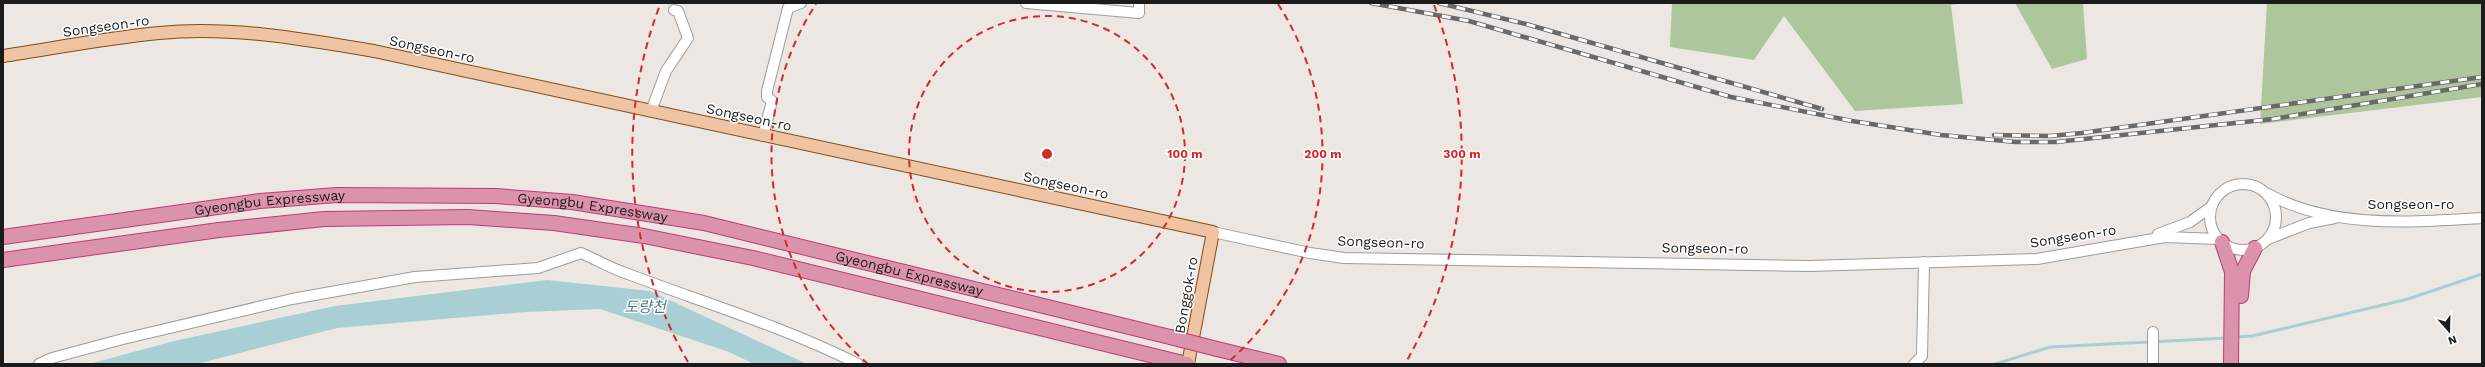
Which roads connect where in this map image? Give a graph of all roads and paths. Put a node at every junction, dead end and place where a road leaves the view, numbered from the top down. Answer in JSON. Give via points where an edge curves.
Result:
{"nodes":[{"id":1,"x":801,"y":3,"type":"edge"},
{"id":2,"x":1026,"y":3,"type":"edge"},
{"id":3,"x":1139,"y":3,"type":"edge"},
{"id":4,"x":674,"y":10,"type":"dead end"},
{"id":5,"x":3,"y":56,"type":"edge"},
{"id":6,"x":651,"y":111,"type":"junction"},
{"id":7,"x":763,"y":136,"type":"junction"},
{"id":8,"x":2268,"y":194,"type":"junction"},
{"id":9,"x":2211,"y":207,"type":"junction"},
{"id":10,"x":2340,"y":218,"type":"junction"},
{"id":11,"x":2482,"y":218,"type":"edge"},
{"id":12,"x":1213,"y":232,"type":"junction"},
{"id":13,"x":3,"y":237,"type":"edge"},
{"id":14,"x":2220,"y":240,"type":"junction"},
{"id":15,"x":2267,"y":240,"type":"junction"},
{"id":16,"x":2133,"y":241,"type":"junction"},
{"id":17,"x":2255,"y":248,"type":"junction"},
{"id":18,"x":3,"y":260,"type":"edge"},
{"id":19,"x":1924,"y":262,"type":"junction"},
{"id":20,"x":2236,"y":316,"type":"junction"},
{"id":21,"x":2153,"y":332,"type":"dead end"},
{"id":22,"x":39,"y":364,"type":"edge"},
{"id":23,"x":858,"y":364,"type":"edge"},
{"id":24,"x":1188,"y":364,"type":"edge"},
{"id":25,"x":1279,"y":364,"type":"edge"},
{"id":26,"x":1914,"y":364,"type":"edge"},
{"id":27,"x":2153,"y":364,"type":"edge"},
{"id":28,"x":2231,"y":364,"type":"edge"},
{"id":29,"x":2240,"y":364,"type":"edge"}],
"edges":[{"from":1,"to":7,"type":"street","via":[[788,8],[767,91],[767,97],[772,101]]},
{"from":2,"to":3,"type":"street","via":[[1139,13]]},
{"from":4,"to":6,"type":"street","via":[[678,11],[688,38],[666,71]]},
{"from":5,"to":6,"type":"main road","name":"Songseon-ro","via":[[160,33],[200,31],[291,37],[374,51]]},
{"from":6,"to":7,"type":"main road","name":"Songseon-ro"},
{"from":7,"to":12,"type":"main road","name":"Songseon-ro"},
{"from":8,"to":9,"type":"street","via":[[2253,185],[2238,184],[2222,191]]},
{"from":8,"to":10,"type":"street","via":[[2295,208]]},
{"from":8,"to":15,"type":"street","via":[[2275,206],[2276,217],[2273,231]]},
{"from":9,"to":14,"type":"street","via":[[2210,223]]},
{"from":9,"to":16,"type":"street","via":[[2179,227]]},
{"from":10,"to":11,"type":"street","name":"Songseon-ro","via":[[2438,221]]},
{"from":10,"to":15,"type":"street","via":[[2309,223]]},
{"from":12,"to":19,"type":"street","name":"Songseon-ro","via":[[1288,249],[1344,258],[1810,266]]},
{"from":12,"to":24,"type":"main road","name":"Bonggok-ro"},
{"from":13,"to":25,"type":"highway","name":"Gyeongbu Expressway","bridge":true,"via":[[260,201],[337,195],[496,196],[572,202],[704,223]]},
{"from":14,"to":16,"type":"street","via":[[2179,236]]},
{"from":14,"to":17,"type":"street","via":[[2237,249]]},
{"from":14,"to":20,"type":"highway","via":[[2232,272]]},
{"from":15,"to":17,"type":"street"},
{"from":16,"to":19,"type":"street","name":"Songseon-ro","via":[[2049,257]]},
{"from":17,"to":20,"type":"highway","via":[[2243,271]]},
{"from":18,"to":24,"type":"highway","name":"Gyeongbu Expressway","via":[[219,230],[324,219],[468,217],[554,223],[644,236],[753,258]]},
{"from":19,"to":26,"type":"street","via":[[1922,356]]},
{"from":20,"to":28,"type":"highway"},
{"from":20,"to":29,"type":"highway"},
{"from":21,"to":27,"type":"street"},
{"from":22,"to":23,"type":"street","via":[[52,358],[123,339],[292,299],[415,276],[538,268],[580,253],[626,274],[714,303]]}]}
